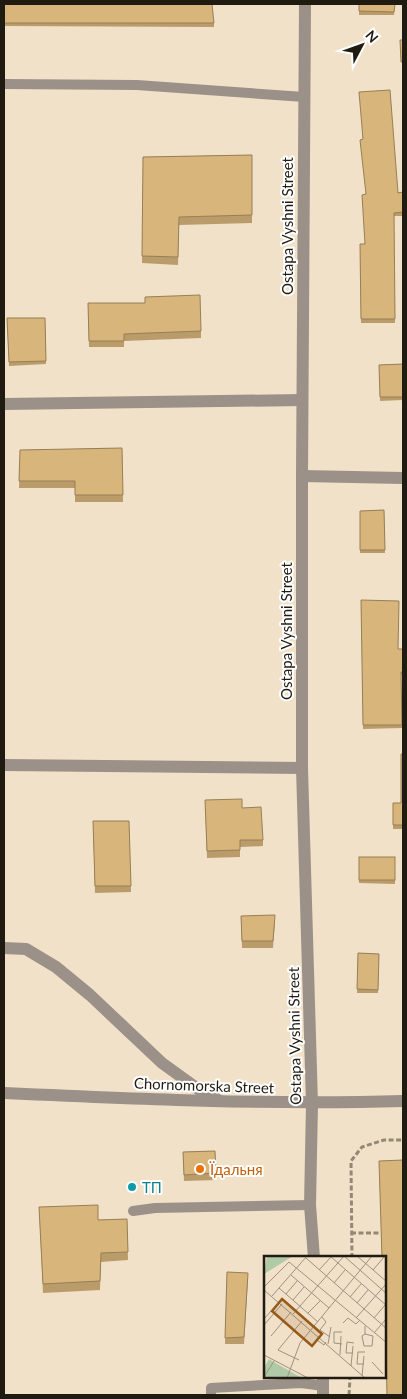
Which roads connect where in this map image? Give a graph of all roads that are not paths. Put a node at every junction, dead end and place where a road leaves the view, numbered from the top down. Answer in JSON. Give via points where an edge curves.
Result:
{"nodes":[{"id":1,"x":305,"y":4,"type":"edge"},
{"id":2,"x":4,"y":84,"type":"edge"},
{"id":3,"x":304,"y":97,"type":"junction"},
{"id":4,"x":302,"y":400,"type":"junction"},
{"id":5,"x":4,"y":404,"type":"edge"},
{"id":6,"x":302,"y":476,"type":"junction"},
{"id":7,"x":403,"y":478,"type":"edge"},
{"id":8,"x":4,"y":766,"type":"edge"},
{"id":9,"x":302,"y":768,"type":"junction"},
{"id":10,"x":4,"y":948,"type":"edge"},
{"id":11,"x":4,"y":1093,"type":"edge"},
{"id":12,"x":403,"y":1101,"type":"edge"},
{"id":13,"x":222,"y":1102,"type":"junction"},
{"id":14,"x":312,"y":1104,"type":"junction"},
{"id":15,"x":310,"y":1205,"type":"junction"},
{"id":16,"x":133,"y":1211,"type":"dead end"},
{"id":17,"x":314,"y":1256,"type":"edge"},
{"id":18,"x":323,"y":1386,"type":"edge"},
{"id":19,"x":211,"y":1395,"type":"edge"}],
"edges":[{"from":1,"to":3,"type":"street","name":"Ostapa Vyshni Street"},
{"from":2,"to":3,"type":"lane","via":[[137,85]]},
{"from":3,"to":4,"type":"street","name":"Ostapa Vyshni Street"},
{"from":4,"to":5,"type":"street"},
{"from":4,"to":6,"type":"street","name":"Ostapa Vyshni Street"},
{"from":6,"to":7,"type":"street"},
{"from":6,"to":9,"type":"street","name":"Ostapa Vyshni Street"},
{"from":8,"to":9,"type":"street"},
{"from":9,"to":14,"type":"street","name":"Ostapa Vyshni Street"},
{"from":10,"to":13,"type":"street","via":[[26,949],[56,967],[162,1063]]},
{"from":11,"to":13,"type":"street","name":"Chornomorska Street"},
{"from":12,"to":14,"type":"street","name":"Chornomorska Street"},
{"from":13,"to":14,"type":"street","name":"Chornomorska Street"},
{"from":14,"to":15,"type":"street","name":"Ostapa Vyshni Street"},
{"from":15,"to":16,"type":"lane"},
{"from":15,"to":17,"type":"street","name":"Ostapa Vyshni Street"},
{"from":18,"to":19,"type":"lane","via":[[211,1388]]}]}
